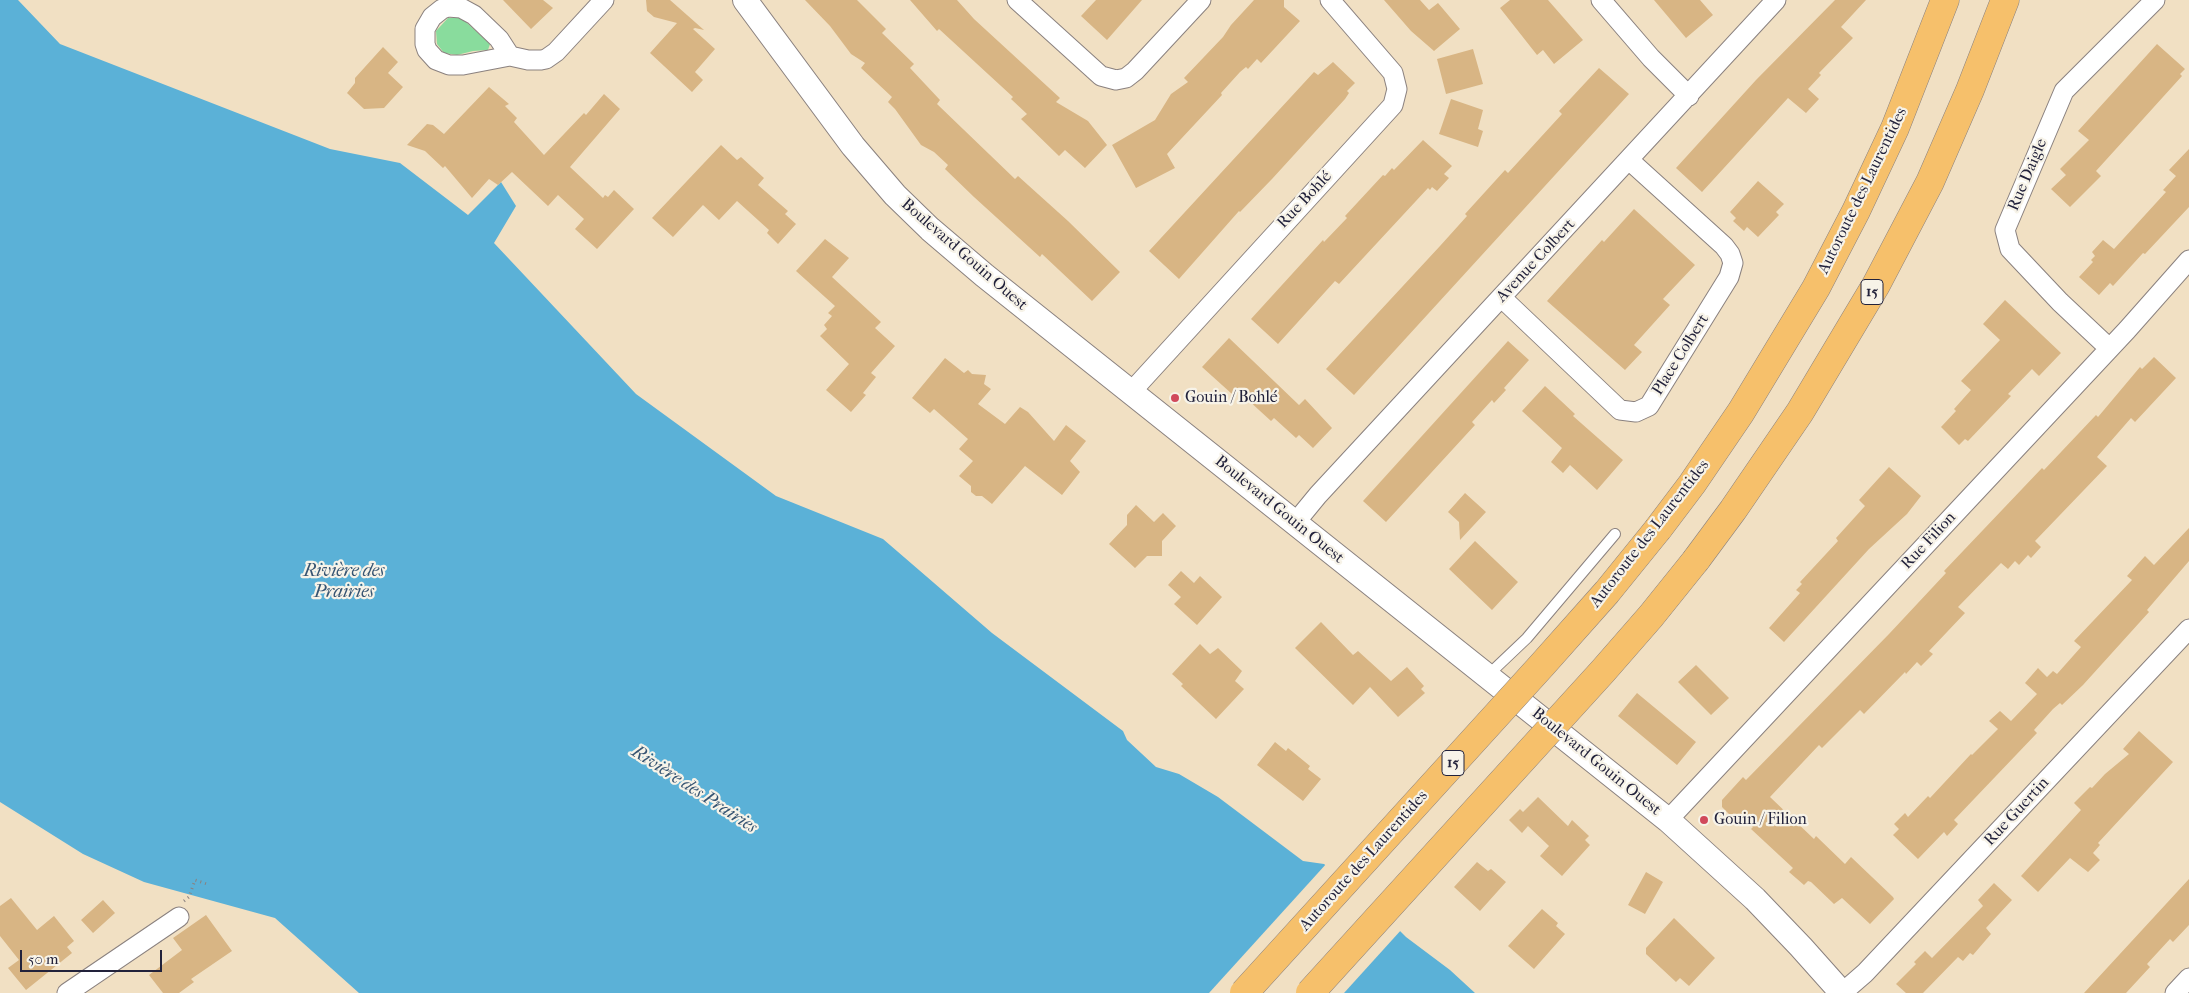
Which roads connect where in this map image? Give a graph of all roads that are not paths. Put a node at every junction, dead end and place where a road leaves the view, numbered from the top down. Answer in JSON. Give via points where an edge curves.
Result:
{"nodes":[{"id":1,"x":604,"y":0,"type":"edge"},
{"id":2,"x":745,"y":0,"type":"edge"},
{"id":3,"x":1017,"y":0,"type":"edge"},
{"id":4,"x":1201,"y":0,"type":"edge"},
{"id":5,"x":1330,"y":0,"type":"edge"},
{"id":6,"x":1602,"y":0,"type":"edge"},
{"id":7,"x":1776,"y":0,"type":"edge"},
{"id":8,"x":1945,"y":0,"type":"edge"},
{"id":9,"x":2005,"y":0,"type":"edge"},
{"id":10,"x":2155,"y":0,"type":"edge"},
{"id":11,"x":510,"y":56,"type":"dead end"},
{"id":12,"x":1689,"y":96,"type":"junction"},
{"id":13,"x":1629,"y":160,"type":"junction"},
{"id":14,"x":2189,"y":260,"type":"edge"},
{"id":15,"x":1502,"y":298,"type":"junction"},
{"id":16,"x":2109,"y":348,"type":"junction"},
{"id":17,"x":1131,"y":392,"type":"junction"},
{"id":18,"x":1295,"y":523,"type":"junction"},
{"id":19,"x":1615,"y":534,"type":"dead end"},
{"id":20,"x":2189,"y":629,"type":"edge"},
{"id":21,"x":1488,"y":676,"type":"junction"},
{"id":22,"x":1668,"y":820,"type":"junction"},
{"id":23,"x":179,"y":917,"type":"dead end"},
{"id":24,"x":2189,"y":978,"type":"edge"},
{"id":25,"x":67,"y":993,"type":"edge"},
{"id":26,"x":1244,"y":993,"type":"edge"},
{"id":27,"x":1310,"y":993,"type":"edge"},
{"id":28,"x":1842,"y":993,"type":"edge"},
{"id":29,"x":2175,"y":993,"type":"edge"}],
"edges":[{"from":1,"to":11,"type":"street","via":[[551,56],[535,60]]},
{"from":2,"to":17,"type":"street","name":"Boulevard Gouin Ouest","via":[[853,146],[911,212],[967,262]]},
{"from":3,"to":4,"type":"street","via":[[1101,76],[1116,80],[1135,71]]},
{"from":5,"to":17,"type":"street","name":"Rue Bohlé","via":[[1393,73],[1397,89],[1393,105]]},
{"from":6,"to":12,"type":"street","via":[[1651,58]]},
{"from":7,"to":12,"type":"street","name":"Avenue Colbert"},
{"from":8,"to":26,"type":"highway","name":"Autoroute des Laurentides","number":"15","bridge":true,"via":[[1895,128],[1816,288],[1741,412],[1692,484],[1607,592]]},
{"from":9,"to":27,"type":"highway","number":"15","bridge":true,"via":[[1934,173],[1876,285],[1800,412],[1734,510],[1662,603],[1603,671]]},
{"from":10,"to":16,"type":"street","name":"Rue Daigle","via":[[2064,91],[2005,230],[2010,249]]},
{"from":12,"to":13,"type":"street","name":"Avenue Colbert"},
{"from":13,"to":15,"type":"street","name":"Avenue Colbert"},
{"from":13,"to":15,"type":"street","name":"Place Colbert","via":[[1724,246],[1733,263],[1729,277],[1649,406],[1636,412],[1620,410]]},
{"from":14,"to":16,"type":"street","name":"Rue Filion"},
{"from":15,"to":18,"type":"street","name":"Avenue Colbert"},
{"from":16,"to":22,"type":"street","name":"Rue Filion"},
{"from":17,"to":18,"type":"street","name":"Boulevard Gouin Ouest"},
{"from":18,"to":21,"type":"street","name":"Boulevard Gouin Ouest"},
{"from":19,"to":21,"type":"lane","via":[[1527,638]]},
{"from":20,"to":28,"type":"street","name":"Rue Guertin"},
{"from":21,"to":22,"type":"street","name":"Boulevard Gouin Ouest"},
{"from":22,"to":28,"type":"street","name":"Boulevard Gouin Ouest","via":[[1755,899]]},
{"from":23,"to":25,"type":"street"},
{"from":24,"to":29,"type":"street"}]}
